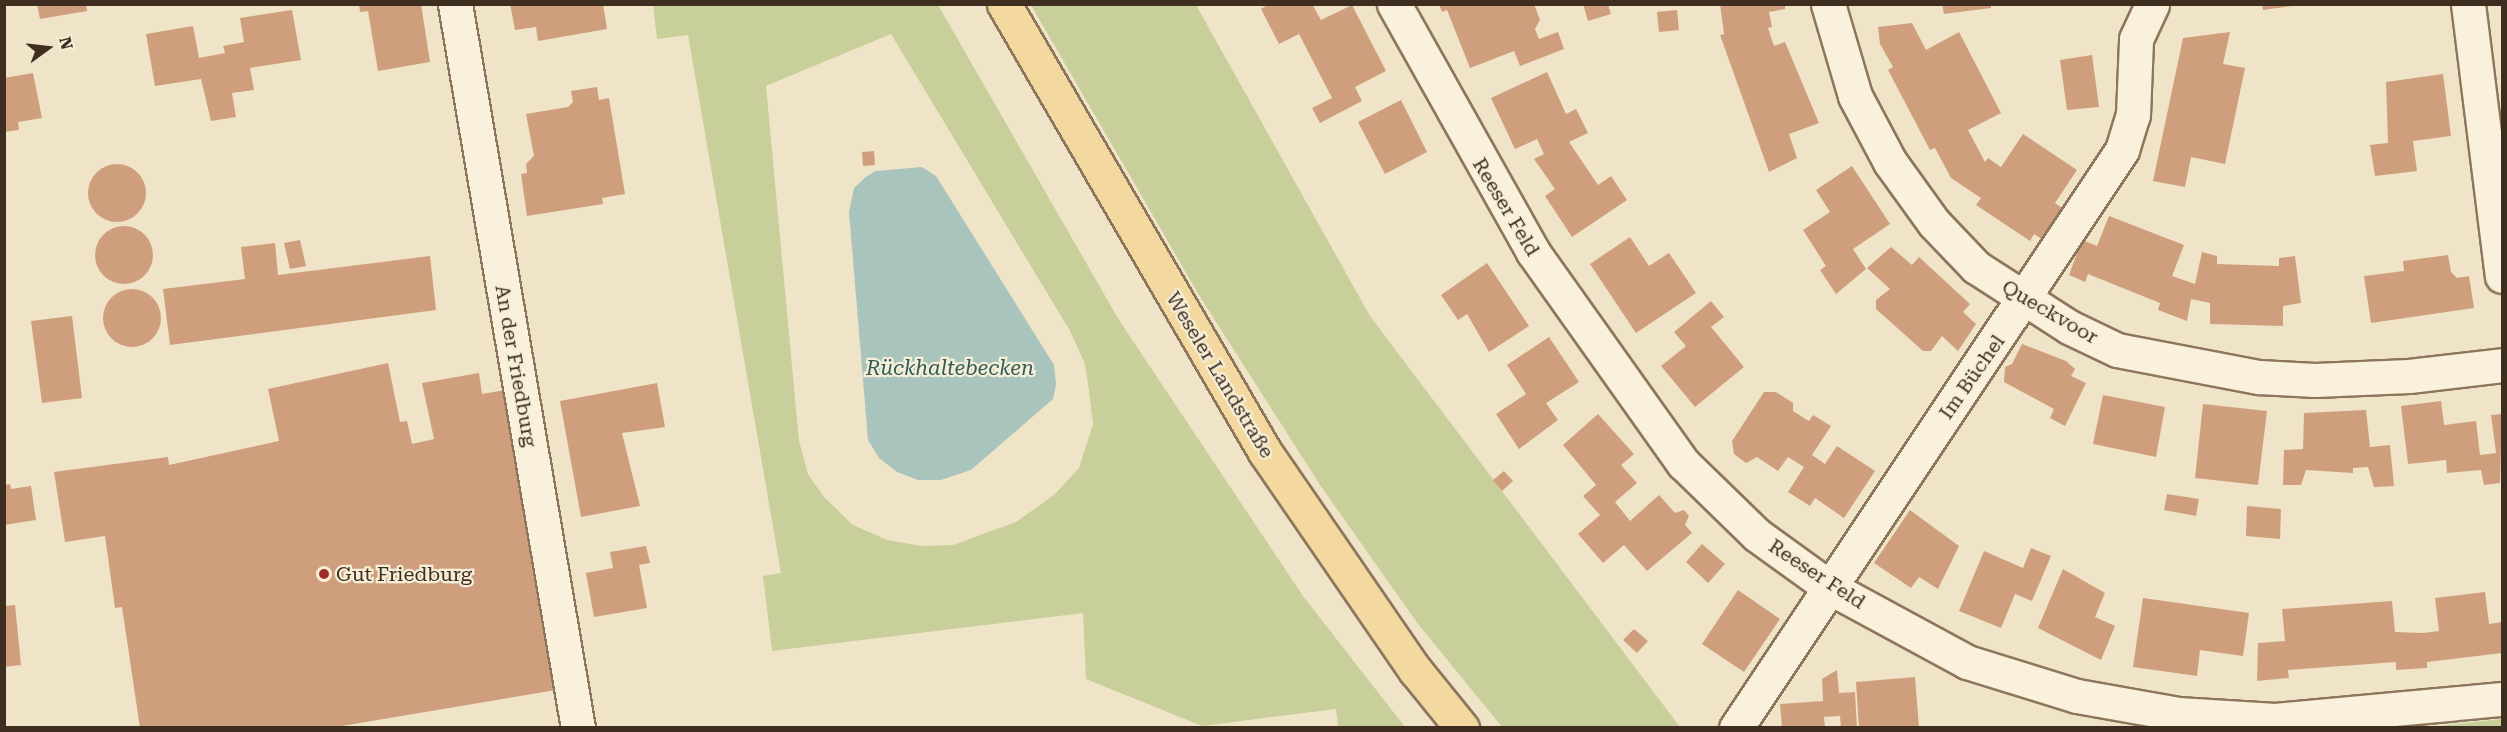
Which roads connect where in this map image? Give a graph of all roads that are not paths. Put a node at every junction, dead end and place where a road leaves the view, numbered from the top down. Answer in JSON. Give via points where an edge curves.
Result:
{"nodes":[{"id":1,"x":455,"y":4,"type":"edge"},
{"id":2,"x":1004,"y":4,"type":"edge"},
{"id":3,"x":1394,"y":4,"type":"edge"},
{"id":4,"x":1828,"y":4,"type":"edge"},
{"id":5,"x":2152,"y":4,"type":"edge"},
{"id":6,"x":2468,"y":4,"type":"edge"},
{"id":7,"x":2502,"y":276,"type":"edge"},
{"id":8,"x":2025,"y":301,"type":"junction"},
{"id":9,"x":2502,"y":365,"type":"edge"},
{"id":10,"x":1829,"y":587,"type":"junction"},
{"id":11,"x":2502,"y":699,"type":"edge"},
{"id":12,"x":578,"y":728,"type":"edge"},
{"id":13,"x":1462,"y":728,"type":"edge"},
{"id":14,"x":1736,"y":728,"type":"edge"}],
"edges":[{"from":1,"to":12,"type":"street","name":"An der Friedburg"},
{"from":2,"to":13,"type":"main road","name":"Weseler Landstraße","via":[[1265,452],[1415,670]]},
{"from":3,"to":10,"type":"street","name":"Reeser Feld","via":[[1533,252],[1655,426],[1683,463],[1757,535]]},
{"from":4,"to":8,"type":"street","name":"Queckvoor","via":[[1855,96],[1890,162],[1934,223],[1976,267]]},
{"from":5,"to":8,"type":"street","name":"Im Büchel","via":[[2136,39],[2133,115],[2122,150]]},
{"from":6,"to":7,"type":"street"},
{"from":8,"to":9,"type":"street","name":"Queckvoor","via":[[2117,350],[2259,377],[2386,377]]},
{"from":8,"to":10,"type":"street","name":"Im Büchel"},
{"from":10,"to":11,"type":"street","name":"Reeser Feld","via":[[1968,662],[2077,696],[2178,714],[2275,720]]},
{"from":10,"to":14,"type":"street","name":"Im Büchel"}]}
